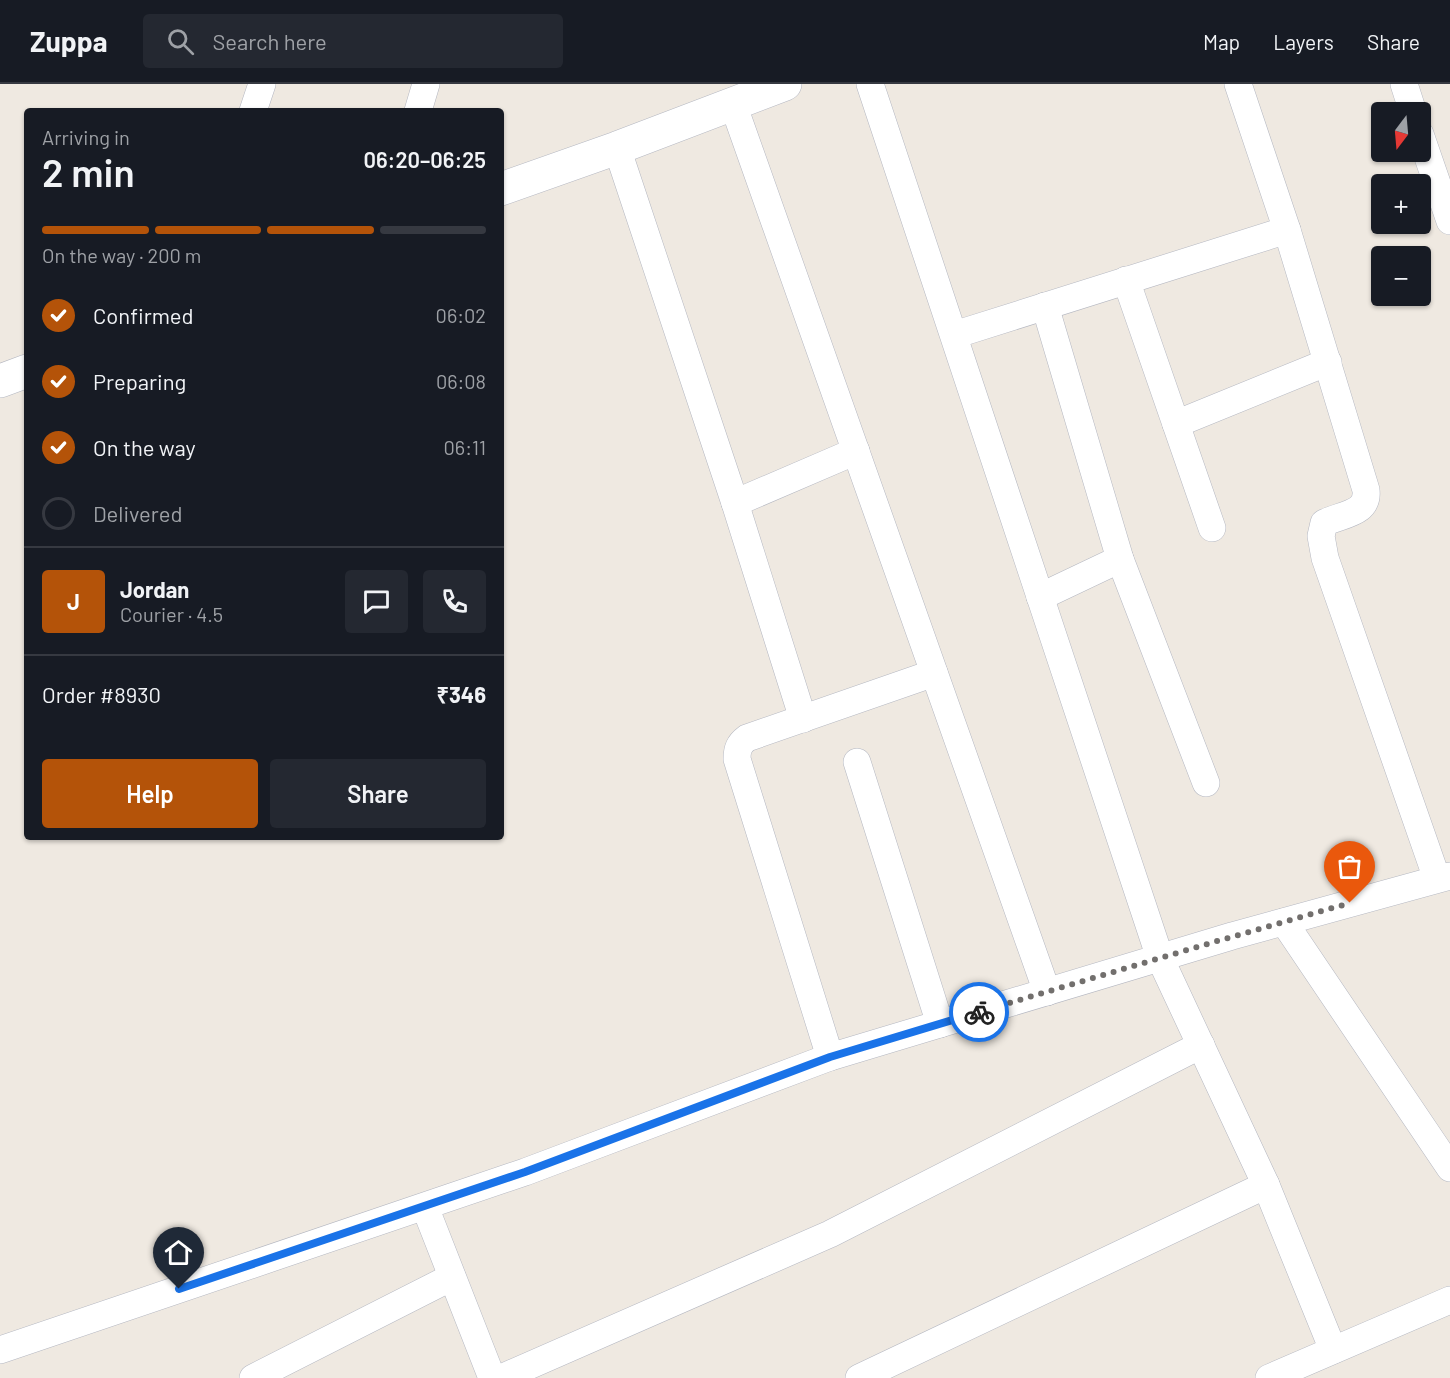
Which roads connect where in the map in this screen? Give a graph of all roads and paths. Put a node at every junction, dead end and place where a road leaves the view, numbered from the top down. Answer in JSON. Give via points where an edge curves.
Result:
{"nodes":[{"id":1,"x":262,"y":84,"type":"edge"},
{"id":2,"x":426,"y":84,"type":"edge"},
{"id":3,"x":785,"y":84,"type":"edge"},
{"id":4,"x":870,"y":84,"type":"edge"},
{"id":5,"x":1238,"y":84,"type":"edge"},
{"id":6,"x":1404,"y":84,"type":"edge"},
{"id":7,"x":1410,"y":102,"type":"edge"},
{"id":8,"x":733,"y":104,"type":"junction"},
{"id":9,"x":254,"y":108,"type":"edge"},
{"id":10,"x":419,"y":108,"type":"edge"},
{"id":11,"x":616,"y":148,"type":"junction"},
{"id":12,"x":1430,"y":162,"type":"edge"},
{"id":13,"x":504,"y":188,"type":"edge"},
{"id":14,"x":1450,"y":221,"type":"edge"},
{"id":15,"x":1287,"y":230,"type":"junction"},
{"id":16,"x":1126,"y":280,"type":"junction"},
{"id":17,"x":1045,"y":306,"type":"junction"},
{"id":18,"x":954,"y":335,"type":"junction"},
{"id":19,"x":1328,"y":362,"type":"junction"},
{"id":20,"x":24,"y":371,"type":"edge"},
{"id":21,"x":0,"y":381,"type":"edge"},
{"id":22,"x":1176,"y":424,"type":"junction"},
{"id":23,"x":855,"y":451,"type":"junction"},
{"id":24,"x":735,"y":503,"type":"junction"},
{"id":25,"x":1212,"y":528,"type":"dead end"},
{"id":26,"x":1120,"y":559,"type":"junction"},
{"id":27,"x":1040,"y":597,"type":"junction"},
{"id":28,"x":934,"y":673,"type":"junction"},
{"id":29,"x":803,"y":719,"type":"junction"},
{"id":30,"x":857,"y":762,"type":"dead end"},
{"id":31,"x":1206,"y":783,"type":"dead end"},
{"id":32,"x":1444,"y":877,"type":"edge"},
{"id":33,"x":1284,"y":922,"type":"junction"},
{"id":34,"x":1160,"y":958,"type":"junction"},
{"id":35,"x":1047,"y":992,"type":"junction"},
{"id":36,"x":940,"y":1024,"type":"junction"},
{"id":37,"x":1201,"y":1045,"type":"junction"},
{"id":38,"x":830,"y":1057,"type":"junction"},
{"id":39,"x":1450,"y":1168,"type":"edge"},
{"id":40,"x":1266,"y":1185,"type":"junction"},
{"id":41,"x":425,"y":1207,"type":"junction"},
{"id":42,"x":452,"y":1277,"type":"junction"},
{"id":43,"x":1450,"y":1300,"type":"edge"},
{"id":44,"x":0,"y":1350,"type":"edge"},
{"id":45,"x":1334,"y":1350,"type":"junction"},
{"id":46,"x":253,"y":1378,"type":"edge"},
{"id":47,"x":492,"y":1378,"type":"edge"},
{"id":48,"x":501,"y":1378,"type":"edge"},
{"id":49,"x":860,"y":1378,"type":"edge"},
{"id":50,"x":1269,"y":1378,"type":"edge"}],
"edges":[{"from":1,"to":9,"type":"street"},
{"from":2,"to":10,"type":"street"},
{"from":3,"to":8,"type":"street"},
{"from":4,"to":18,"type":"street"},
{"from":5,"to":15,"type":"street"},
{"from":6,"to":7,"type":"street"},
{"from":8,"to":11,"type":"street"},
{"from":8,"to":23,"type":"street"},
{"from":11,"to":13,"type":"street"},
{"from":11,"to":24,"type":"street"},
{"from":12,"to":14,"type":"street"},
{"from":15,"to":16,"type":"street"},
{"from":15,"to":19,"type":"street"},
{"from":16,"to":17,"type":"street"},
{"from":16,"to":22,"type":"street"},
{"from":17,"to":18,"type":"street"},
{"from":17,"to":26,"type":"street"},
{"from":18,"to":27,"type":"street"},
{"from":19,"to":22,"type":"street"},
{"from":19,"to":32,"type":"street","via":[[1367,498],[1361,509],[1324,523],[1323,546]]},
{"from":20,"to":21,"type":"street"},
{"from":22,"to":25,"type":"street"},
{"from":23,"to":24,"type":"street"},
{"from":23,"to":28,"type":"street"},
{"from":24,"to":29,"type":"street"},
{"from":26,"to":27,"type":"street"},
{"from":26,"to":31,"type":"street"},
{"from":27,"to":34,"type":"street"},
{"from":28,"to":29,"type":"street"},
{"from":28,"to":35,"type":"street"},
{"from":29,"to":38,"type":"street","via":[[747,738],[738,746],[737,759]]},
{"from":30,"to":36,"type":"street"},
{"from":32,"to":33,"type":"street"},
{"from":33,"to":34,"type":"street"},
{"from":33,"to":39,"type":"street"},
{"from":34,"to":35,"type":"street"},
{"from":34,"to":37,"type":"street"},
{"from":35,"to":36,"type":"street"},
{"from":36,"to":38,"type":"street"},
{"from":37,"to":40,"type":"street"},
{"from":37,"to":48,"type":"street","via":[[830,1234]]},
{"from":38,"to":41,"type":"street"},
{"from":40,"to":45,"type":"street"},
{"from":40,"to":49,"type":"street"},
{"from":41,"to":42,"type":"street"},
{"from":41,"to":44,"type":"street"},
{"from":42,"to":46,"type":"street"},
{"from":42,"to":47,"type":"street"},
{"from":43,"to":45,"type":"street"},
{"from":45,"to":50,"type":"street"}]}
